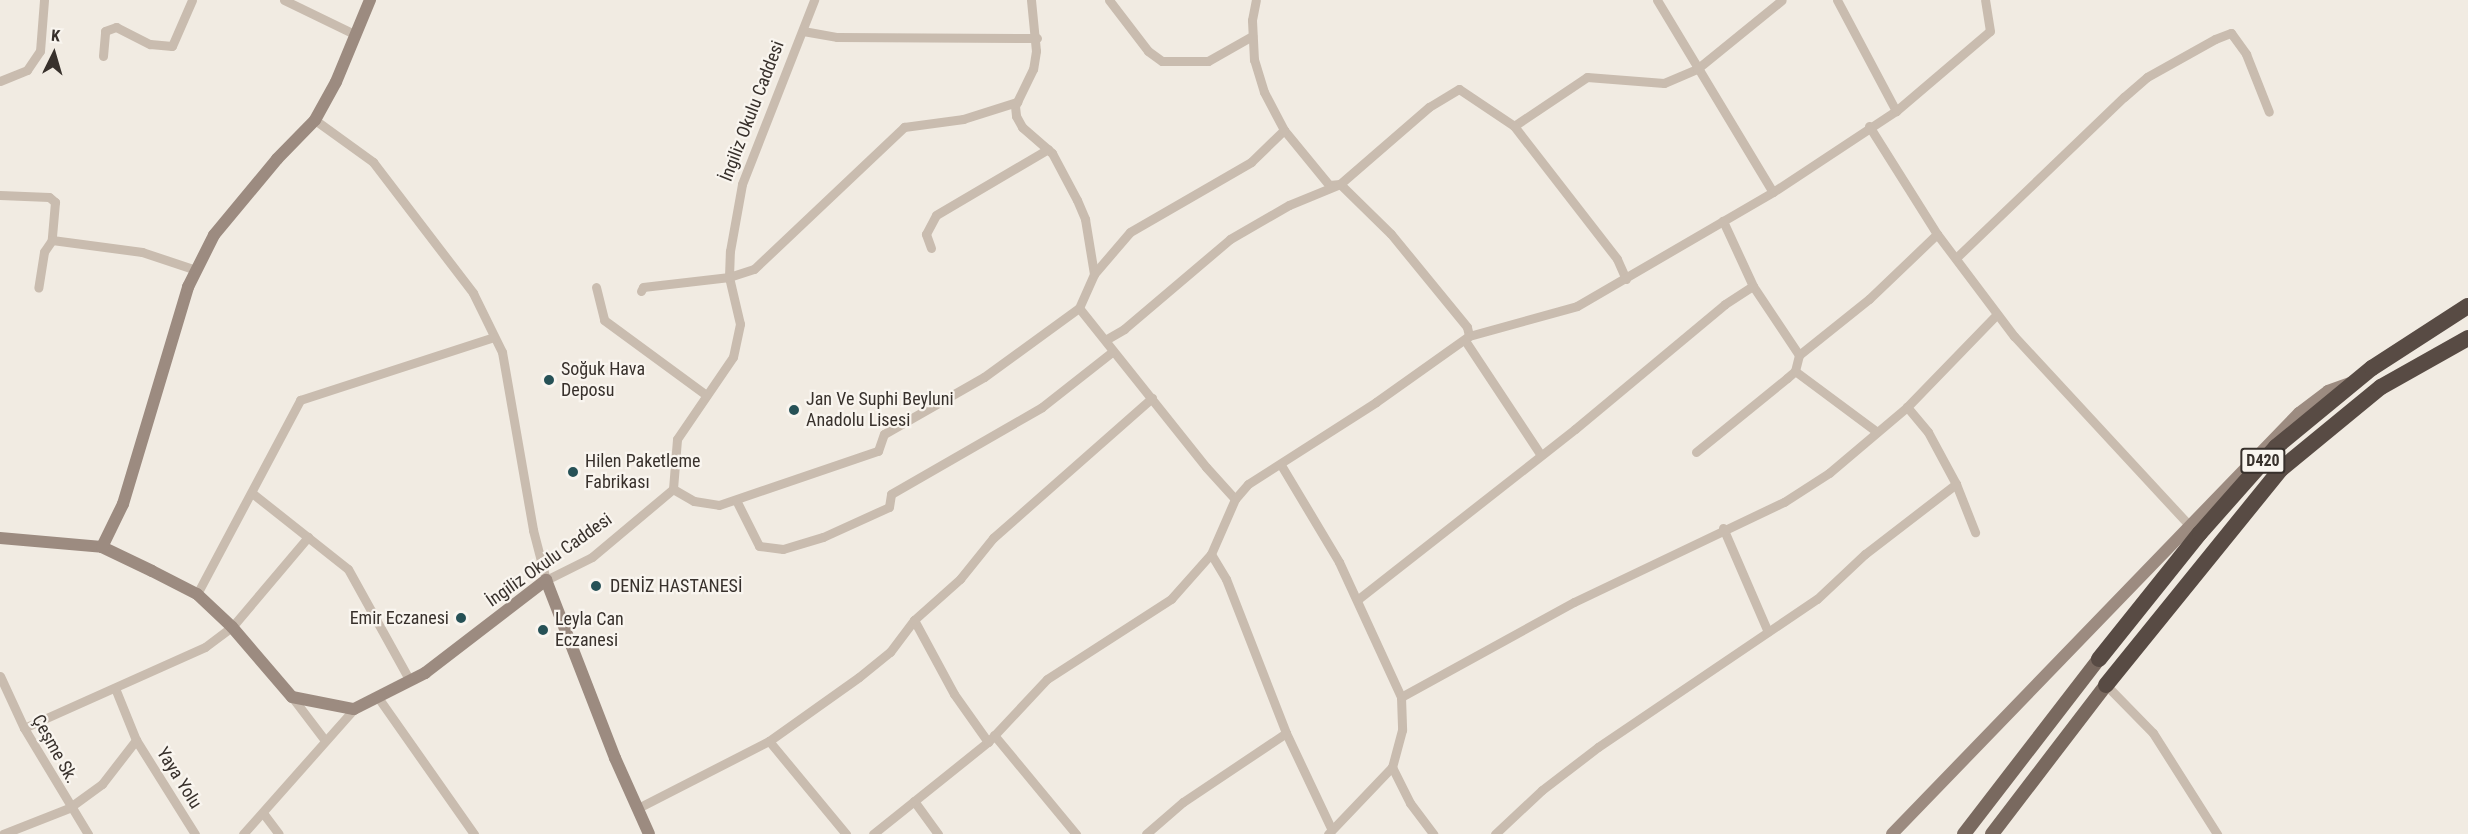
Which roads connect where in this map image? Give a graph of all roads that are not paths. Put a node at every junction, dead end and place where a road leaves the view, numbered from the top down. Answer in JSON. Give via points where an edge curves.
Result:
{"nodes":[{"id":1,"x":44,"y":0,"type":"edge"},
{"id":2,"x":192,"y":0,"type":"edge"},
{"id":3,"x":284,"y":0,"type":"edge"},
{"id":4,"x":370,"y":0,"type":"edge"},
{"id":5,"x":814,"y":0,"type":"edge"},
{"id":6,"x":1031,"y":0,"type":"edge"},
{"id":7,"x":1109,"y":0,"type":"edge"},
{"id":8,"x":1256,"y":0,"type":"edge"},
{"id":9,"x":1657,"y":0,"type":"edge"},
{"id":10,"x":1782,"y":0,"type":"edge"},
{"id":11,"x":1837,"y":0,"type":"edge"},
{"id":12,"x":1985,"y":0,"type":"edge"},
{"id":13,"x":803,"y":31,"type":"junction"},
{"id":14,"x":354,"y":34,"type":"junction"},
{"id":15,"x":1252,"y":36,"type":"junction"},
{"id":16,"x":1037,"y":38,"type":"junction"},
{"id":17,"x":103,"y":56,"type":"dead end"},
{"id":18,"x":1697,"y":69,"type":"junction"},
{"id":19,"x":0,"y":81,"type":"edge"},
{"id":20,"x":1017,"y":102,"type":"junction"},
{"id":21,"x":1896,"y":111,"type":"junction"},
{"id":22,"x":2269,"y":112,"type":"dead end"},
{"id":23,"x":315,"y":120,"type":"junction"},
{"id":24,"x":1514,"y":126,"type":"junction"},
{"id":25,"x":1869,"y":126,"type":"junction"},
{"id":26,"x":1284,"y":130,"type":"junction"},
{"id":27,"x":1048,"y":149,"type":"junction"},
{"id":28,"x":1340,"y":184,"type":"junction"},
{"id":29,"x":1773,"y":192,"type":"junction"},
{"id":30,"x":0,"y":195,"type":"edge"},
{"id":31,"x":1723,"y":221,"type":"junction"},
{"id":32,"x":1937,"y":234,"type":"junction"},
{"id":33,"x":52,"y":240,"type":"junction"},
{"id":34,"x":931,"y":248,"type":"dead end"},
{"id":35,"x":1957,"y":257,"type":"junction"},
{"id":36,"x":196,"y":270,"type":"junction"},
{"id":37,"x":1094,"y":274,"type":"junction"},
{"id":38,"x":729,"y":277,"type":"junction"},
{"id":39,"x":1626,"y":279,"type":"junction"},
{"id":40,"x":1754,"y":286,"type":"junction"},
{"id":41,"x":596,"y":287,"type":"dead end"},
{"id":42,"x":38,"y":288,"type":"dead end"},
{"id":43,"x":641,"y":291,"type":"dead end"},
{"id":44,"x":2468,"y":306,"type":"edge"},
{"id":45,"x":1079,"y":308,"type":"junction"},
{"id":46,"x":1997,"y":314,"type":"junction"},
{"id":47,"x":494,"y":337,"type":"junction"},
{"id":48,"x":2468,"y":338,"type":"edge"},
{"id":49,"x":1107,"y":339,"type":"junction"},
{"id":50,"x":1467,"y":339,"type":"junction"},
{"id":51,"x":1112,"y":352,"type":"junction"},
{"id":52,"x":1799,"y":355,"type":"junction"},
{"id":53,"x":1795,"y":370,"type":"junction"},
{"id":54,"x":2354,"y":382,"type":"junction"},
{"id":55,"x":706,"y":395,"type":"junction"},
{"id":56,"x":1152,"y":398,"type":"junction"},
{"id":57,"x":1907,"y":407,"type":"junction"},
{"id":58,"x":1877,"y":432,"type":"junction"},
{"id":59,"x":1696,"y":452,"type":"dead end"},
{"id":60,"x":1540,"y":454,"type":"junction"},
{"id":61,"x":1281,"y":465,"type":"junction"},
{"id":62,"x":1956,"y":484,"type":"junction"},
{"id":63,"x":673,"y":489,"type":"junction"},
{"id":64,"x":252,"y":493,"type":"junction"},
{"id":65,"x":1235,"y":499,"type":"junction"},
{"id":66,"x":736,"y":500,"type":"junction"},
{"id":67,"x":2189,"y":525,"type":"junction"},
{"id":68,"x":1723,"y":528,"type":"junction"},
{"id":69,"x":1975,"y":532,"type":"dead end"},
{"id":70,"x":308,"y":537,"type":"junction"},
{"id":71,"x":0,"y":538,"type":"edge"},
{"id":72,"x":102,"y":548,"type":"junction"},
{"id":73,"x":1211,"y":554,"type":"junction"},
{"id":74,"x":546,"y":580,"type":"junction"},
{"id":75,"x":197,"y":594,"type":"junction"},
{"id":76,"x":1357,"y":600,"type":"junction"},
{"id":77,"x":914,"y":621,"type":"junction"},
{"id":78,"x":232,"y":627,"type":"junction"},
{"id":79,"x":1768,"y":632,"type":"junction"},
{"id":80,"x":2099,"y":659,"type":"joint"},
{"id":81,"x":0,"y":676,"type":"edge"},
{"id":82,"x":409,"y":679,"type":"junction"},
{"id":83,"x":2106,"y":685,"type":"junction"},
{"id":84,"x":116,"y":688,"type":"junction"},
{"id":85,"x":377,"y":696,"type":"junction"},
{"id":86,"x":292,"y":697,"type":"junction"},
{"id":87,"x":1401,"y":697,"type":"junction"},
{"id":88,"x":354,"y":709,"type":"junction"},
{"id":89,"x":24,"y":728,"type":"junction"},
{"id":90,"x":1286,"y":733,"type":"junction"},
{"id":91,"x":324,"y":739,"type":"junction"},
{"id":92,"x":991,"y":739,"type":"junction"},
{"id":93,"x":136,"y":740,"type":"junction"},
{"id":94,"x":769,"y":741,"type":"junction"},
{"id":95,"x":1392,"y":767,"type":"junction"},
{"id":96,"x":914,"y":801,"type":"junction"},
{"id":97,"x":69,"y":808,"type":"junction"},
{"id":98,"x":638,"y":808,"type":"junction"},
{"id":99,"x":263,"y":813,"type":"junction"},
{"id":100,"x":1330,"y":831,"type":"edge"},
{"id":101,"x":3,"y":834,"type":"edge"},
{"id":102,"x":88,"y":834,"type":"edge"},
{"id":103,"x":195,"y":834,"type":"edge"},
{"id":104,"x":243,"y":834,"type":"edge"},
{"id":105,"x":279,"y":834,"type":"edge"},
{"id":106,"x":474,"y":834,"type":"edge"},
{"id":107,"x":649,"y":834,"type":"edge"},
{"id":108,"x":846,"y":834,"type":"edge"},
{"id":109,"x":873,"y":834,"type":"edge"},
{"id":110,"x":938,"y":834,"type":"edge"},
{"id":111,"x":1076,"y":834,"type":"edge"},
{"id":112,"x":1146,"y":834,"type":"edge"},
{"id":113,"x":1433,"y":834,"type":"edge"},
{"id":114,"x":1495,"y":834,"type":"edge"},
{"id":115,"x":1892,"y":834,"type":"edge"},
{"id":116,"x":1964,"y":834,"type":"edge"},
{"id":117,"x":1992,"y":834,"type":"edge"},
{"id":118,"x":2217,"y":834,"type":"edge"}],
"edges":[{"from":1,"to":19,"type":"street","via":[[40,51],[27,70]]},
{"from":2,"to":17,"type":"street","via":[[172,46],[150,44],[116,27],[105,31]]},
{"from":3,"to":14,"type":"street"},
{"from":4,"to":14,"type":"street"},
{"from":5,"to":13,"type":"street","name":"İngiliz Okulu Caddesi"},
{"from":6,"to":16,"type":"street"},
{"from":7,"to":15,"type":"street","via":[[1148,51],[1162,61],[1208,61]]},
{"from":8,"to":15,"type":"street"},
{"from":9,"to":18,"type":"street"},
{"from":10,"to":18,"type":"street"},
{"from":11,"to":21,"type":"street"},
{"from":12,"to":21,"type":"street","via":[[1990,31]]},
{"from":13,"to":16,"type":"street","via":[[837,37]]},
{"from":13,"to":38,"type":"street","name":"İngiliz Okulu Caddesi","via":[[741,184]]},
{"from":14,"to":23,"type":"street","via":[[336,82]]},
{"from":15,"to":26,"type":"street","via":[[1264,92]]},
{"from":16,"to":20,"type":"street","via":[[1033,69]]},
{"from":18,"to":24,"type":"street","via":[[1664,83],[1587,77]]},
{"from":18,"to":29,"type":"street"},
{"from":20,"to":27,"type":"street","via":[[1016,116],[1022,127]]},
{"from":20,"to":38,"type":"street","via":[[963,119],[904,128],[754,269]]},
{"from":21,"to":25,"type":"street"},
{"from":22,"to":35,"type":"street","via":[[2246,54],[2231,33],[2196,48],[2147,77],[2091,125]]},
{"from":23,"to":36,"type":"street","via":[[277,159],[214,236]]},
{"from":23,"to":47,"type":"street","via":[[373,162],[472,293]]},
{"from":24,"to":28,"type":"street","via":[[1459,89],[1429,107]]},
{"from":24,"to":39,"type":"street","via":[[1617,259]]},
{"from":25,"to":29,"type":"street"},
{"from":25,"to":32,"type":"street"},
{"from":26,"to":28,"type":"street","via":[[1329,185]]},
{"from":26,"to":37,"type":"street","via":[[1251,162],[1130,232]]},
{"from":27,"to":34,"type":"street","via":[[936,215],[926,234]]},
{"from":27,"to":37,"type":"street","via":[[1085,219]]},
{"from":28,"to":49,"type":"street","via":[[1288,205],[1230,238],[1124,329]]},
{"from":28,"to":50,"type":"street","via":[[1391,234],[1467,327]]},
{"from":29,"to":31,"type":"street"},
{"from":30,"to":33,"type":"street","via":[[49,197],[56,209]]},
{"from":31,"to":39,"type":"street"},
{"from":31,"to":40,"type":"street"},
{"from":32,"to":35,"type":"street"},
{"from":32,"to":52,"type":"street","via":[[1869,299]]},
{"from":33,"to":36,"type":"street","via":[[142,252]]},
{"from":33,"to":42,"type":"street","via":[[44,252]]},
{"from":35,"to":46,"type":"street"},
{"from":36,"to":72,"type":"street","via":[[171,339],[123,504]]},
{"from":37,"to":45,"type":"street"},
{"from":38,"to":43,"type":"street","via":[[643,287]]},
{"from":38,"to":55,"type":"street","name":"İngiliz Okulu Caddesi","via":[[740,324],[738,335],[733,357]]},
{"from":39,"to":50,"type":"street","via":[[1577,306]]},
{"from":40,"to":52,"type":"street"},
{"from":40,"to":60,"type":"street","via":[[1725,304]]},
{"from":41,"to":55,"type":"street","via":[[598,312],[604,320]]},
{"from":44,"to":54,"type":"highway","number":"D420"},
{"from":45,"to":49,"type":"street"},
{"from":45,"to":66,"type":"street","via":[[984,377],[884,434],[878,451]]},
{"from":46,"to":57,"type":"street"},
{"from":46,"to":67,"type":"street","via":[[2057,385],[2104,430]]},
{"from":47,"to":64,"type":"street","via":[[300,400]]},
{"from":47,"to":74,"type":"street","via":[[502,352],[533,530]]},
{"from":48,"to":83,"type":"highway","number":"D420","via":[[2381,387],[2281,469]]},
{"from":49,"to":51,"type":"street"},
{"from":50,"to":60,"type":"street"},
{"from":50,"to":61,"type":"street"},
{"from":51,"to":56,"type":"street"},
{"from":51,"to":66,"type":"street","via":[[1042,407],[891,494],[889,507],[823,537],[783,549],[759,546]]},
{"from":52,"to":53,"type":"street"},
{"from":53,"to":58,"type":"street"},
{"from":53,"to":59,"type":"street"},
{"from":54,"to":67,"type":"street","via":[[2328,392],[2299,413]]},
{"from":54,"to":80,"type":"highway","number":"D420","via":[[2308,418],[2248,477]]},
{"from":55,"to":63,"type":"street","name":"İngiliz Okulu Caddesi","via":[[677,439]]},
{"from":56,"to":65,"type":"street"},
{"from":56,"to":77,"type":"street","via":[[993,538],[960,579]]},
{"from":57,"to":58,"type":"street"},
{"from":57,"to":62,"type":"street","via":[[1928,432]]},
{"from":58,"to":68,"type":"street","via":[[1829,473],[1784,502]]},
{"from":60,"to":76,"type":"street"},
{"from":61,"to":65,"type":"street","via":[[1248,484]]},
{"from":61,"to":76,"type":"street"},
{"from":62,"to":69,"type":"street"},
{"from":62,"to":79,"type":"street","via":[[1865,554],[1817,599]]},
{"from":63,"to":66,"type":"street","via":[[694,501],[719,505]]},
{"from":63,"to":74,"type":"street","name":"İngiliz Okulu Caddesi","via":[[592,557]]},
{"from":64,"to":70,"type":"street"},
{"from":64,"to":75,"type":"street"},
{"from":65,"to":73,"type":"street"},
{"from":67,"to":115,"type":"street"},
{"from":68,"to":79,"type":"street"},
{"from":68,"to":87,"type":"street","via":[[1574,602]]},
{"from":70,"to":78,"type":"street"},
{"from":70,"to":82,"type":"street","via":[[348,569]]},
{"from":71,"to":72,"type":"street"},
{"from":72,"to":75,"type":"street"},
{"from":73,"to":90,"type":"street","via":[[1226,579]]},
{"from":73,"to":92,"type":"street","via":[[1171,599],[1047,679]]},
{"from":74,"to":82,"type":"street","name":"İngiliz Okulu Caddesi","via":[[425,673]]},
{"from":74,"to":98,"type":"street"},
{"from":75,"to":78,"type":"street"},
{"from":76,"to":87,"type":"street"},
{"from":77,"to":92,"type":"street","via":[[954,694]]},
{"from":77,"to":94,"type":"street","via":[[890,652]]},
{"from":78,"to":84,"type":"street","via":[[206,647]]},
{"from":78,"to":86,"type":"street"},
{"from":79,"to":114,"type":"street","via":[[1598,747],[1542,790]]},
{"from":80,"to":116,"type":"main road","number":"D420"},
{"from":81,"to":89,"type":"street","name":"Çeşme Sk."},
{"from":82,"to":85,"type":"street","name":"İngiliz Okulu Caddesi"},
{"from":83,"to":117,"type":"main road"},
{"from":83,"to":118,"type":"street","via":[[2153,733]]},
{"from":84,"to":89,"type":"street"},
{"from":84,"to":93,"type":"street","name":"Yaya Yolu"},
{"from":85,"to":88,"type":"street","name":"İngiliz Okulu Caddesi"},
{"from":85,"to":106,"type":"street"},
{"from":86,"to":88,"type":"street"},
{"from":86,"to":91,"type":"street"},
{"from":87,"to":95,"type":"street","via":[[1402,730]]},
{"from":88,"to":91,"type":"street","name":"İngiliz Okulu Caddesi"},
{"from":89,"to":97,"type":"street","name":"Çeşme Sk."},
{"from":90,"to":100,"type":"street"},
{"from":90,"to":112,"type":"street","via":[[1183,802]]},
{"from":91,"to":99,"type":"street","name":"İngiliz Okulu Caddesi"},
{"from":92,"to":96,"type":"street"},
{"from":92,"to":111,"type":"street"},
{"from":93,"to":97,"type":"street","via":[[102,784]]},
{"from":93,"to":103,"type":"street","name":"Yaya Yolu"},
{"from":94,"to":98,"type":"street"},
{"from":94,"to":108,"type":"street"},
{"from":95,"to":100,"type":"street"},
{"from":95,"to":113,"type":"street","via":[[1410,803]]},
{"from":96,"to":109,"type":"street"},
{"from":96,"to":110,"type":"street"},
{"from":97,"to":101,"type":"street"},
{"from":97,"to":102,"type":"street","name":"Çeşme Sk."},
{"from":98,"to":107,"type":"street"},
{"from":99,"to":104,"type":"street","name":"İngiliz Okulu Caddesi"},
{"from":99,"to":105,"type":"street"}]}
